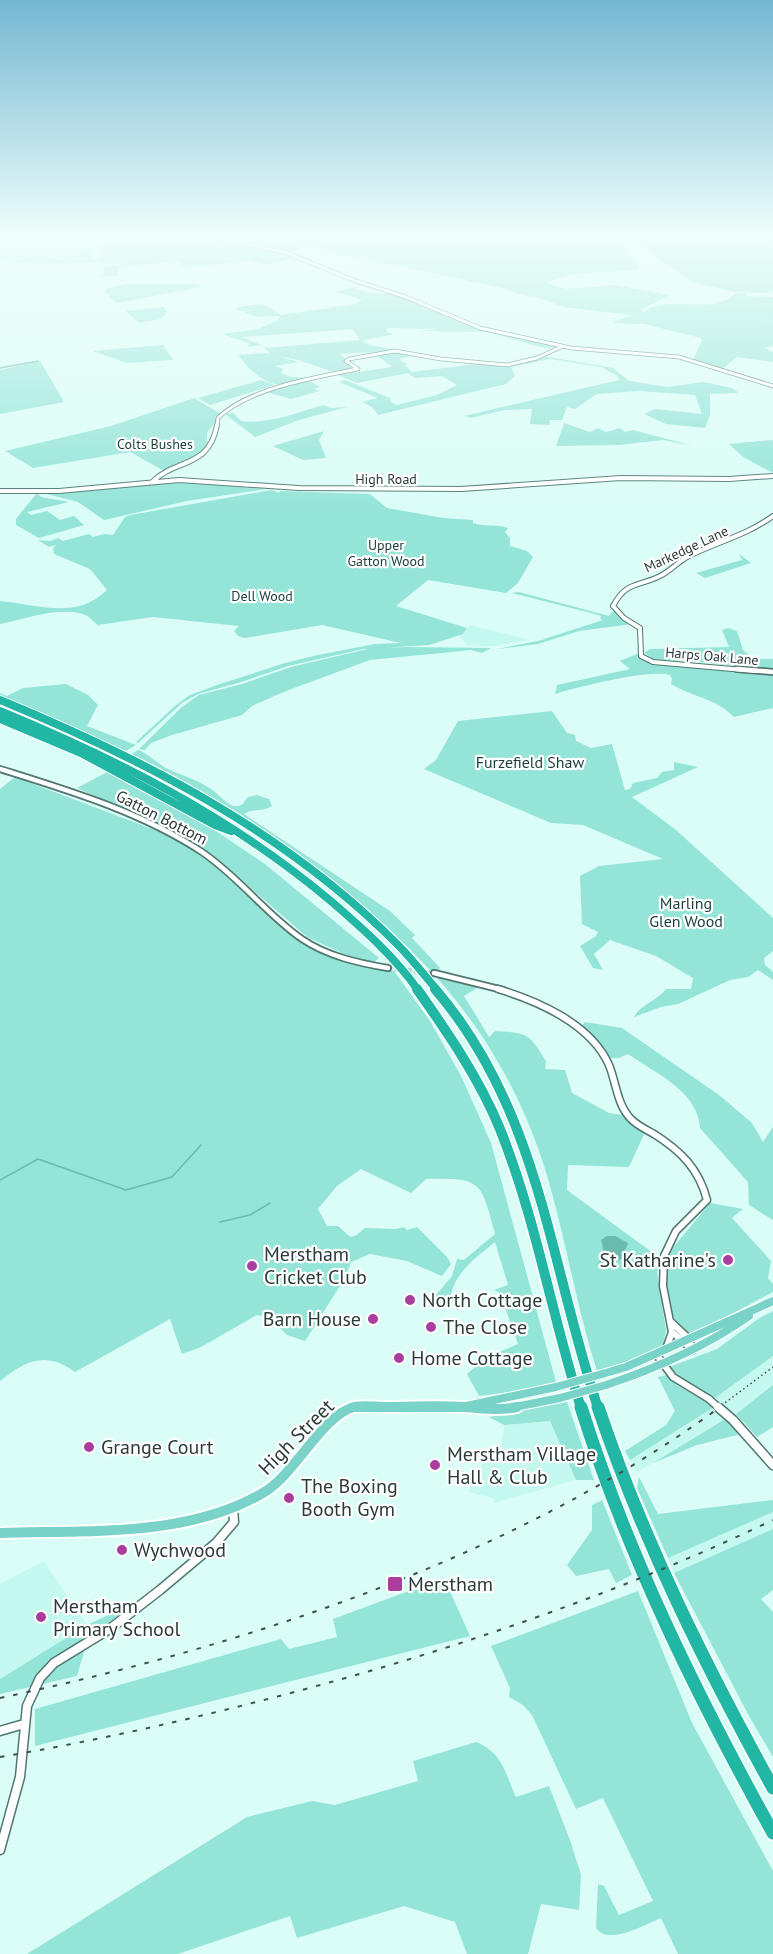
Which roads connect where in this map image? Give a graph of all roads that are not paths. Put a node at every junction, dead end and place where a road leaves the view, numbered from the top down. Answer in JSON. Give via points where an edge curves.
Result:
{"nodes":[{"id":1,"x":492,"y":329,"type":"edge"},
{"id":2,"x":561,"y":346,"type":"junction"},
{"id":3,"x":773,"y":386,"type":"edge"},
{"id":4,"x":772,"y":477,"type":"edge"},
{"id":5,"x":152,"y":482,"type":"junction"},
{"id":6,"x":0,"y":491,"type":"edge"},
{"id":7,"x":773,"y":516,"type":"edge"},
{"id":8,"x":613,"y":606,"type":"joint"},
{"id":9,"x":773,"y":672,"type":"edge"},
{"id":10,"x":0,"y":700,"type":"edge"},
{"id":11,"x":0,"y":711,"type":"edge"},
{"id":12,"x":0,"y":719,"type":"edge"},
{"id":13,"x":0,"y":769,"type":"edge"},
{"id":14,"x":245,"y":836,"type":"junction"},
{"id":15,"x":388,"y":968,"type":"tunnel mouth"},
{"id":16,"x":434,"y":973,"type":"tunnel mouth"},
{"id":17,"x":773,"y":1301,"type":"edge"},
{"id":18,"x":758,"y":1309,"type":"junction"},
{"id":19,"x":670,"y":1321,"type":"junction"},
{"id":20,"x":672,"y":1332,"type":"junction"},
{"id":21,"x":685,"y":1341,"type":"junction"},
{"id":22,"x":666,"y":1349,"type":"junction"},
{"id":23,"x":693,"y":1350,"type":"junction"},
{"id":24,"x":656,"y":1354,"type":"junction"},
{"id":25,"x":662,"y":1364,"type":"junction"},
{"id":26,"x":464,"y":1407,"type":"junction"},
{"id":27,"x":773,"y":1465,"type":"edge"},
{"id":28,"x":233,"y":1509,"type":"junction"},
{"id":29,"x":0,"y":1533,"type":"edge"},
{"id":30,"x":24,"y":1724,"type":"junction"},
{"id":31,"x":0,"y":1731,"type":"edge"},
{"id":32,"x":773,"y":1788,"type":"edge"},
{"id":33,"x":773,"y":1833,"type":"edge"},
{"id":34,"x":0,"y":1850,"type":"edge"}],
"edges":[{"from":1,"to":2,"type":"street"},
{"from":2,"to":3,"type":"street","via":[[679,357]]},
{"from":2,"to":5,"type":"street","via":[[507,365],[395,351],[349,359],[346,361],[358,369],[308,379],[242,400],[218,418],[214,440],[194,461]]},
{"from":4,"to":5,"type":"street","name":"High Road","via":[[621,478],[461,489],[320,489],[191,480]]},
{"from":5,"to":6,"type":"street","name":"High Road","via":[[59,491]]},
{"from":7,"to":8,"type":"street","name":"Markedge Lane","via":[[732,539],[677,562],[667,572],[626,588]]},
{"from":8,"to":9,"type":"street","name":"Harps Oak Lane","via":[[640,628],[641,656],[653,662]]},
{"from":10,"to":32,"type":"highway","via":[[152,770],[277,844],[372,921],[421,970],[459,1018],[502,1090],[528,1151],[549,1219],[579,1347],[642,1523],[705,1661]]},
{"from":11,"to":14,"type":"highway","via":[[140,774]]},
{"from":12,"to":14,"type":"highway","via":[[81,753],[215,825]]},
{"from":13,"to":15,"type":"street","name":"Gatton Bottom","via":[[98,801],[168,832],[226,869],[303,940],[341,957]]},
{"from":14,"to":33,"type":"highway","via":[[319,891],[388,956],[432,1008],[471,1068],[514,1167],[566,1362],[617,1509],[696,1688]]},
{"from":16,"to":19,"type":"street","via":[[520,996],[578,1030],[607,1060],[629,1117],[681,1152],[698,1172],[707,1200],[676,1231],[664,1256],[663,1286]]},
{"from":17,"to":18,"type":"main road"},
{"from":18,"to":21,"type":"main road"},
{"from":18,"to":23,"type":"main road","via":[[726,1334]]},
{"from":19,"to":20,"type":"street"},
{"from":19,"to":21,"type":"street"},
{"from":20,"to":21,"type":"street"},
{"from":20,"to":22,"type":"street"},
{"from":21,"to":22,"type":"main road"},
{"from":21,"to":23,"type":"street"},
{"from":22,"to":24,"type":"main road"},
{"from":23,"to":25,"type":"main road"},
{"from":24,"to":25,"type":"street"},
{"from":24,"to":26,"type":"main road","bridge":true,"via":[[556,1387]]},
{"from":25,"to":26,"type":"main road","bridge":true,"via":[[560,1398],[506,1409]]},
{"from":25,"to":27,"type":"street","bridge":true,"via":[[679,1382],[702,1393],[733,1420]]},
{"from":26,"to":28,"type":"main road","name":"High Street","via":[[363,1405],[341,1412],[268,1490]]},
{"from":28,"to":29,"type":"main road","name":"High Street","via":[[153,1527]]},
{"from":28,"to":30,"type":"street","via":[[234,1522],[173,1580],[100,1635],[49,1666],[27,1703]]},
{"from":30,"to":31,"type":"street"},
{"from":30,"to":34,"type":"street","via":[[22,1768]]}]}
